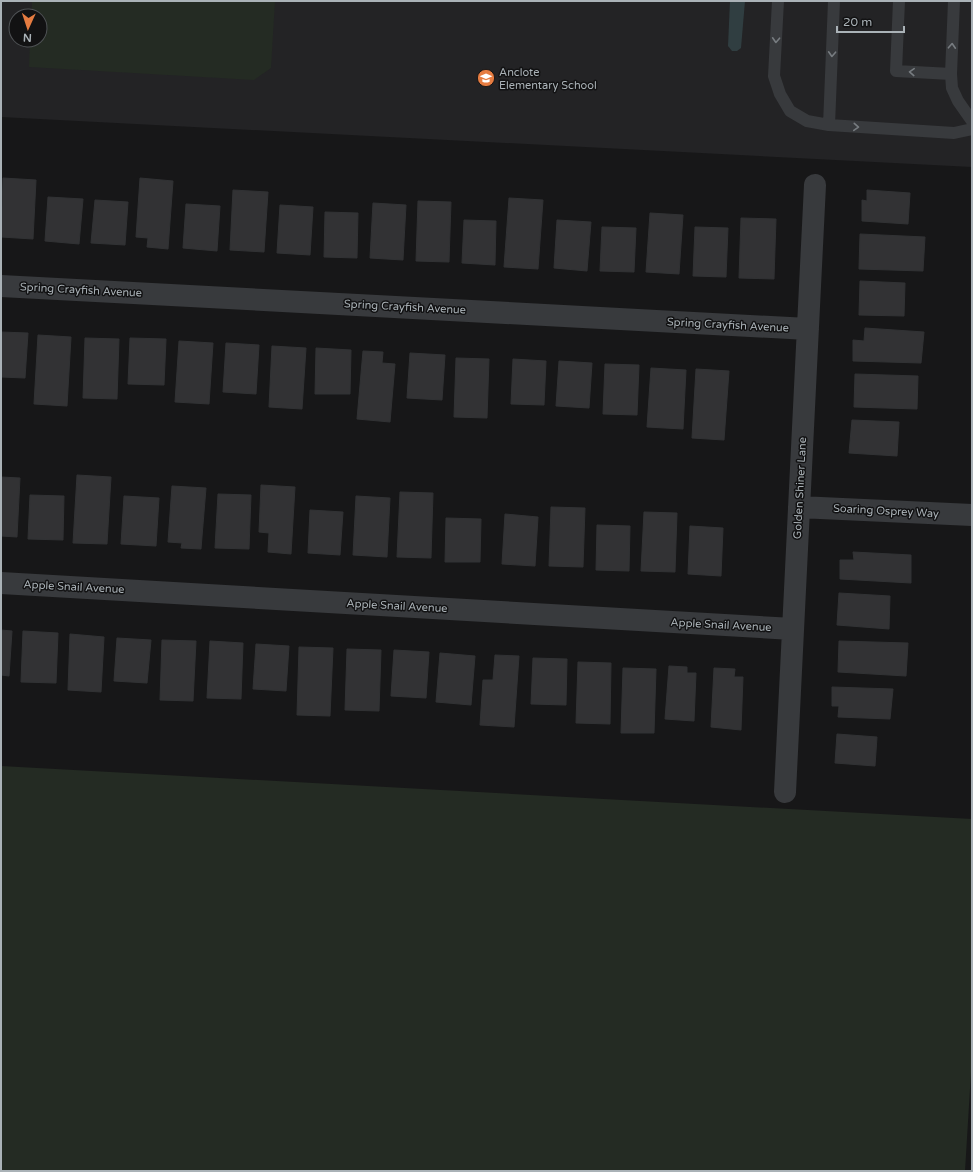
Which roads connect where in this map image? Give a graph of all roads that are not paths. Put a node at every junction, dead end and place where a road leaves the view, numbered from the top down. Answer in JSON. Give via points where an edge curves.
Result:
{"nodes":[{"id":1,"x":778,"y":1,"type":"edge"},
{"id":2,"x":834,"y":1,"type":"edge"},
{"id":3,"x":899,"y":1,"type":"edge"},
{"id":4,"x":954,"y":1,"type":"edge"},
{"id":5,"x":951,"y":74,"type":"junction"},
{"id":6,"x":972,"y":121,"type":"edge"},
{"id":7,"x":829,"y":125,"type":"junction"},
{"id":8,"x":972,"y":129,"type":"edge"},
{"id":9,"x":815,"y":185,"type":"dead end"},
{"id":10,"x":1,"y":286,"type":"edge"},
{"id":11,"x":808,"y":329,"type":"junction"},
{"id":12,"x":799,"y":507,"type":"junction"},
{"id":13,"x":972,"y":515,"type":"edge"},
{"id":14,"x":1,"y":583,"type":"edge"},
{"id":15,"x":793,"y":629,"type":"junction"},
{"id":16,"x":785,"y":792,"type":"dead end"}],
"edges":[{"from":1,"to":7,"type":"lane","one_way":true,"via":[[774,76],[780,94],[790,111],[808,121]]},
{"from":2,"to":7,"type":"lane","one_way":true},
{"from":5,"to":3,"type":"lane","one_way":true,"via":[[896,71]]},
{"from":5,"to":4,"type":"lane","one_way":true},
{"from":5,"to":6,"type":"lane","via":[[952,88]]},
{"from":7,"to":8,"type":"lane","one_way":true,"via":[[954,133]]},
{"from":9,"to":11,"type":"street","name":"Golden Shiner Lane"},
{"from":10,"to":11,"type":"street","name":"Spring Crayfish Avenue"},
{"from":11,"to":12,"type":"street","name":"Golden Shiner Lane"},
{"from":12,"to":13,"type":"street","name":"Soaring Osprey Way"},
{"from":12,"to":15,"type":"street","name":"Golden Shiner Lane"},
{"from":14,"to":15,"type":"street","name":"Apple Snail Avenue"},
{"from":15,"to":16,"type":"street","name":"Golden Shiner Lane"}]}
